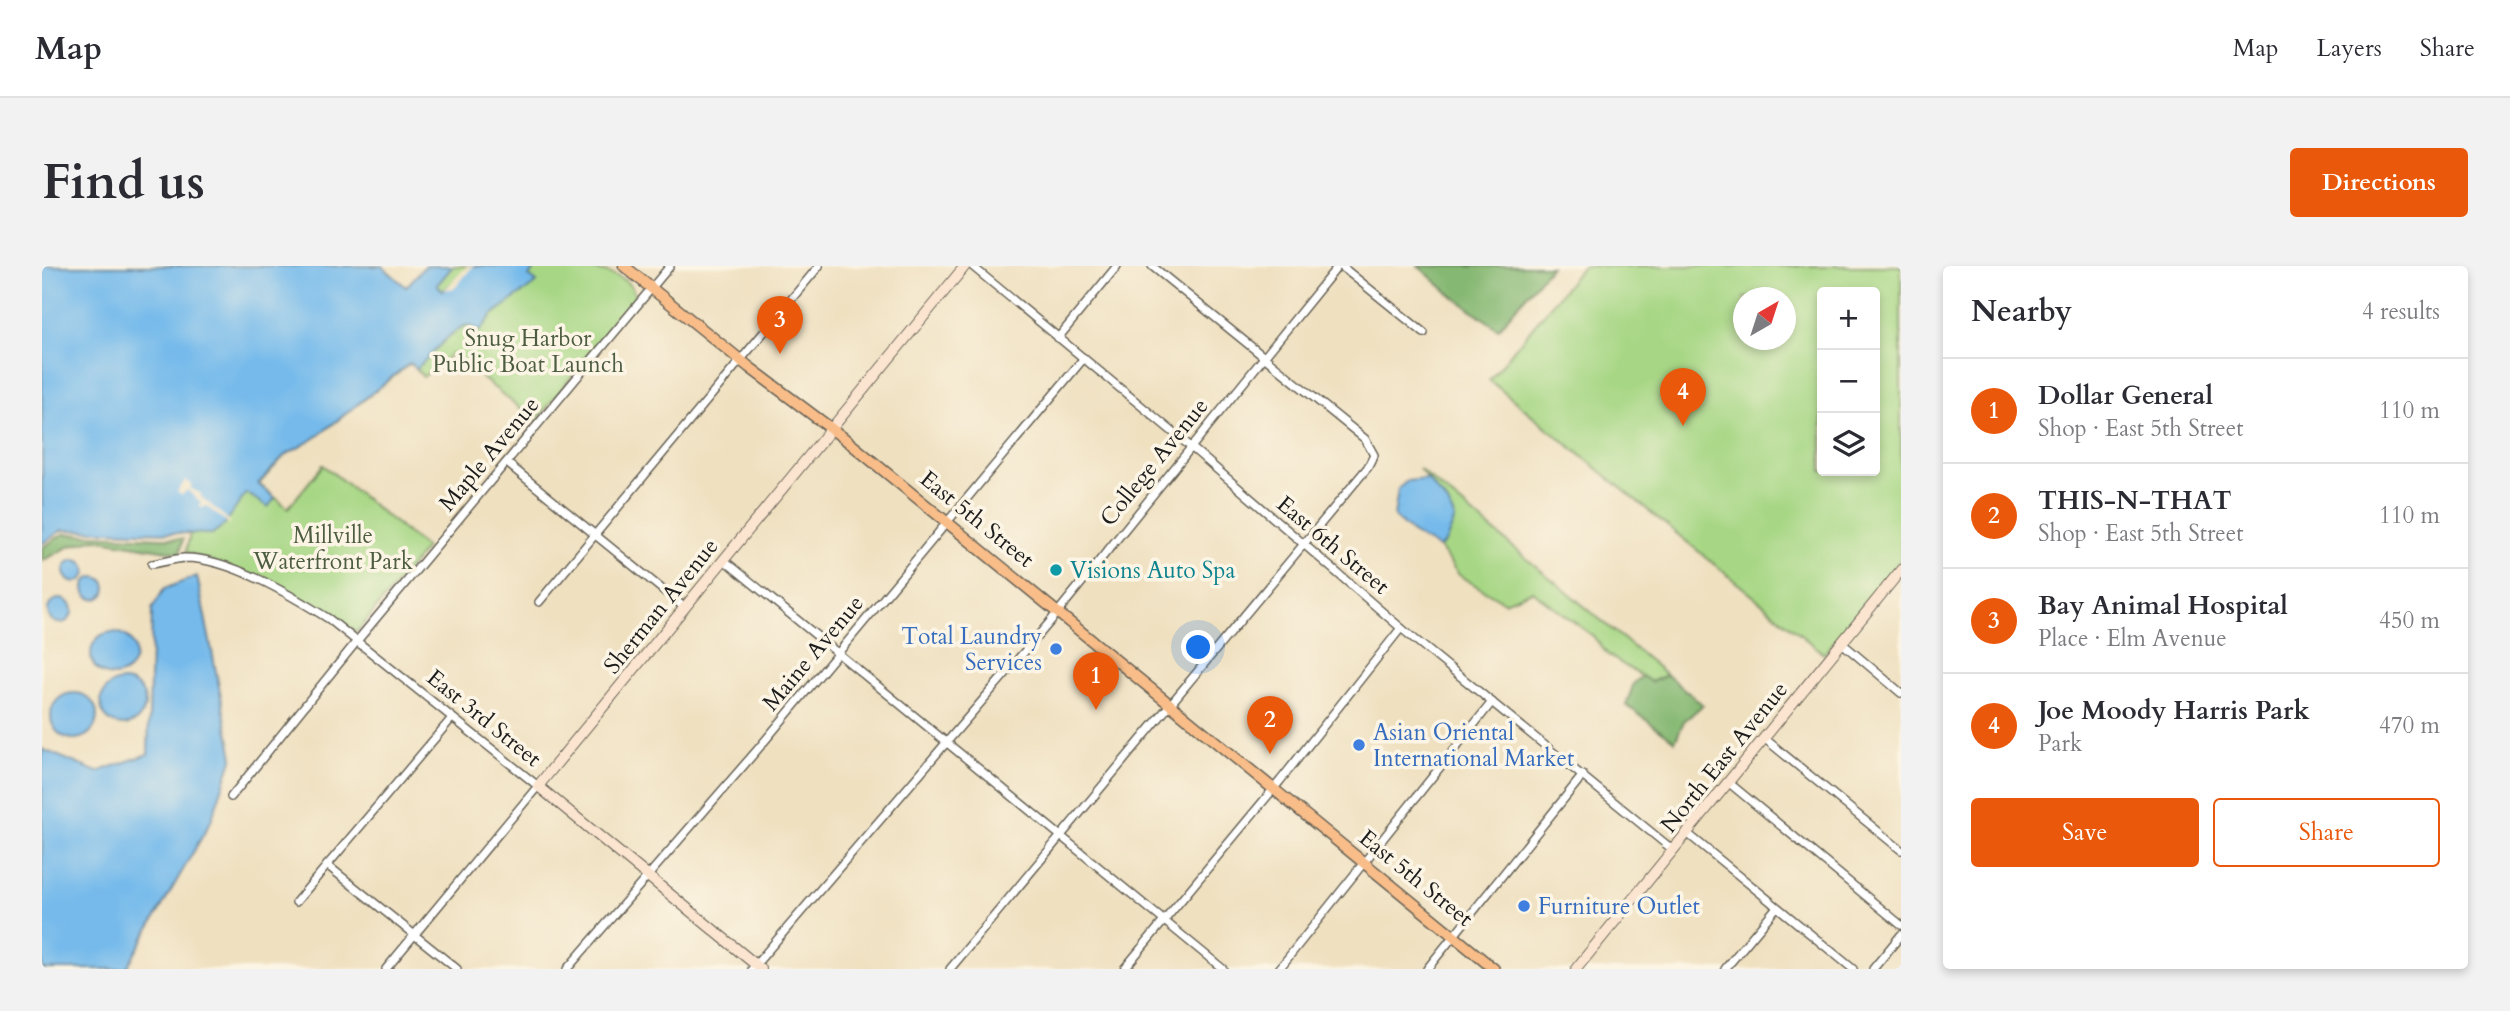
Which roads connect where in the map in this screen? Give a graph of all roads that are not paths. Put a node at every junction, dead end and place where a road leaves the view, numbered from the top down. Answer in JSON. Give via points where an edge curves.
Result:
{"nodes":[{"id":1,"x":624,"y":266,"type":"edge"},
{"id":2,"x":670,"y":266,"type":"edge"},
{"id":3,"x":819,"y":266,"type":"edge"},
{"id":4,"x":965,"y":266,"type":"edge"},
{"id":5,"x":972,"y":266,"type":"edge"},
{"id":6,"x":1116,"y":266,"type":"edge"},
{"id":7,"x":1152,"y":266,"type":"edge"},
{"id":8,"x":1339,"y":266,"type":"edge"},
{"id":9,"x":652,"y":289,"type":"junction"},
{"id":10,"x":1424,"y":333,"type":"dead end"},
{"id":11,"x":1058,"y":338,"type":"junction"},
{"id":12,"x":1265,"y":356,"type":"junction"},
{"id":13,"x":1084,"y":358,"type":"junction"},
{"id":14,"x":741,"y":361,"type":"junction"},
{"id":15,"x":832,"y":429,"type":"junction"},
{"id":16,"x":1191,"y":447,"type":"junction"},
{"id":17,"x":507,"y":463,"type":"junction"},
{"id":18,"x":947,"y":522,"type":"junction"},
{"id":19,"x":595,"y":535,"type":"junction"},
{"id":20,"x":1301,"y":544,"type":"junction"},
{"id":21,"x":724,"y":560,"type":"junction"},
{"id":22,"x":152,"y":564,"type":"dead end"},
{"id":23,"x":1900,"y":574,"type":"edge"},
{"id":24,"x":539,"y":603,"type":"dead end"},
{"id":25,"x":685,"y":608,"type":"junction"},
{"id":26,"x":1057,"y":612,"type":"junction"},
{"id":27,"x":1401,"y":628,"type":"junction"},
{"id":28,"x":357,"y":641,"type":"junction"},
{"id":29,"x":1842,"y":643,"type":"junction"},
{"id":30,"x":837,"y":654,"type":"junction"},
{"id":31,"x":1901,"y":693,"type":"edge"},
{"id":32,"x":1492,"y":702,"type":"junction"},
{"id":33,"x":1170,"y":704,"type":"junction"},
{"id":34,"x":452,"y":718,"type":"junction"},
{"id":35,"x":1764,"y":738,"type":"junction"},
{"id":36,"x":947,"y":742,"type":"junction"},
{"id":37,"x":1583,"y":775,"type":"junction"},
{"id":38,"x":1728,"y":782,"type":"junction"},
{"id":39,"x":538,"y":786,"type":"junction"},
{"id":40,"x":1273,"y":789,"type":"junction"},
{"id":41,"x":231,"y":797,"type":"dead end"},
{"id":42,"x":1687,"y":833,"type":"junction"},
{"id":43,"x":1063,"y":838,"type":"junction"},
{"id":44,"x":1673,"y":850,"type":"junction"},
{"id":45,"x":1901,"y":850,"type":"edge"},
{"id":46,"x":1364,"y":862,"type":"junction"},
{"id":47,"x":327,"y":865,"type":"junction"},
{"id":48,"x":649,"y":877,"type":"junction"},
{"id":49,"x":296,"y":902,"type":"dead end"},
{"id":50,"x":1776,"y":908,"type":"junction"},
{"id":51,"x":1164,"y":920,"type":"junction"},
{"id":52,"x":1901,"y":925,"type":"edge"},
{"id":53,"x":414,"y":935,"type":"junction"},
{"id":54,"x":1901,"y":935,"type":"edge"},
{"id":55,"x":1454,"y":936,"type":"junction"},
{"id":56,"x":756,"y":967,"type":"edge"},
{"id":57,"x":386,"y":969,"type":"edge"},
{"id":58,"x":457,"y":969,"type":"edge"},
{"id":59,"x":567,"y":969,"type":"edge"},
{"id":60,"x":950,"y":969,"type":"edge"},
{"id":61,"x":1124,"y":969,"type":"edge"},
{"id":62,"x":1223,"y":969,"type":"edge"},
{"id":63,"x":1279,"y":969,"type":"edge"},
{"id":64,"x":1427,"y":969,"type":"edge"},
{"id":65,"x":1494,"y":969,"type":"edge"},
{"id":66,"x":1576,"y":969,"type":"edge"},
{"id":67,"x":1725,"y":969,"type":"edge"},
{"id":68,"x":1853,"y":969,"type":"edge"},
{"id":69,"x":1873,"y":969,"type":"edge"}],
"edges":[{"from":1,"to":9,"type":"main road","name":"East 5th Street"},
{"from":2,"to":9,"type":"street","name":"Maple Avenue"},
{"from":3,"to":14,"type":"street"},
{"from":4,"to":15,"type":"street","name":"Sherman Avenue"},
{"from":5,"to":11,"type":"street","name":"East 6th Street"},
{"from":6,"to":11,"type":"street"},
{"from":7,"to":12,"type":"street"},
{"from":8,"to":10,"type":"street"},
{"from":8,"to":12,"type":"street","name":"College Avenue"},
{"from":9,"to":14,"type":"main road","name":"East 5th Street"},
{"from":9,"to":17,"type":"street","name":"Maple Avenue"},
{"from":11,"to":13,"type":"street","name":"East 6th Street"},
{"from":12,"to":16,"type":"street","name":"College Avenue"},
{"from":12,"to":20,"type":"street","via":[[1365,439],[1374,455]]},
{"from":13,"to":16,"type":"street","name":"East 6th Street"},
{"from":13,"to":18,"type":"street","name":"Maine Avenue"},
{"from":14,"to":15,"type":"main road","name":"East 5th Street"},
{"from":14,"to":19,"type":"street"},
{"from":15,"to":18,"type":"main road","name":"East 5th Street"},
{"from":15,"to":21,"type":"street","name":"Sherman Avenue"},
{"from":16,"to":20,"type":"street","name":"East 6th Street"},
{"from":16,"to":26,"type":"street","name":"College Avenue"},
{"from":17,"to":19,"type":"street"},
{"from":17,"to":28,"type":"street","name":"Maple Avenue"},
{"from":18,"to":26,"type":"main road","name":"East 5th Street"},
{"from":18,"to":30,"type":"street","name":"Maine Avenue"},
{"from":19,"to":24,"type":"street"},
{"from":19,"to":25,"type":"street"},
{"from":20,"to":27,"type":"street","name":"East 6th Street"},
{"from":20,"to":33,"type":"street"},
{"from":21,"to":25,"type":"street","name":"Sherman Avenue"},
{"from":21,"to":30,"type":"street"},
{"from":22,"to":28,"type":"street","name":"East 3rd Street","via":[[194,559],[237,570],[317,611]]},
{"from":23,"to":29,"type":"street","name":"North East Avenue"},
{"from":25,"to":39,"type":"street","name":"Sherman Avenue"},
{"from":26,"to":33,"type":"main road","name":"East 5th Street"},
{"from":26,"to":36,"type":"street","name":"College Avenue"},
{"from":27,"to":32,"type":"street","name":"East 6th Street"},
{"from":27,"to":40,"type":"street"},
{"from":28,"to":34,"type":"street","name":"East 3rd Street"},
{"from":28,"to":41,"type":"street","name":"Maple Avenue"},
{"from":29,"to":31,"type":"street"},
{"from":29,"to":35,"type":"street","name":"North East Avenue"},
{"from":30,"to":36,"type":"street"},
{"from":30,"to":48,"type":"street","name":"Maine Avenue"},
{"from":32,"to":37,"type":"street","name":"East 6th Street"},
{"from":32,"to":46,"type":"street"},
{"from":33,"to":40,"type":"main road","name":"East 5th Street"},
{"from":33,"to":43,"type":"street"},
{"from":34,"to":39,"type":"street","name":"East 3rd Street"},
{"from":34,"to":47,"type":"street"},
{"from":35,"to":38,"type":"street","name":"North East Avenue"},
{"from":35,"to":45,"type":"street"},
{"from":36,"to":43,"type":"street"},
{"from":36,"to":56,"type":"street","name":"College Avenue"},
{"from":37,"to":44,"type":"street","name":"East 6th Street"},
{"from":37,"to":55,"type":"street"},
{"from":38,"to":42,"type":"street","name":"North East Avenue"},
{"from":38,"to":52,"type":"street"},
{"from":39,"to":48,"type":"street","name":"East 3rd Street"},
{"from":39,"to":53,"type":"street","name":"Sherman Avenue"},
{"from":40,"to":46,"type":"main road","name":"East 5th Street"},
{"from":40,"to":51,"type":"street"},
{"from":42,"to":44,"type":"street","name":"North East Avenue"},
{"from":42,"to":50,"type":"street"},
{"from":43,"to":51,"type":"street"},
{"from":43,"to":60,"type":"street"},
{"from":44,"to":66,"type":"street","name":"North East Avenue"},
{"from":46,"to":55,"type":"main road","name":"East 5th Street"},
{"from":46,"to":63,"type":"street"},
{"from":47,"to":49,"type":"street"},
{"from":47,"to":53,"type":"street"},
{"from":48,"to":56,"type":"street","name":"East 3rd Street"},
{"from":48,"to":59,"type":"street","name":"Maine Avenue"},
{"from":50,"to":67,"type":"street"},
{"from":50,"to":68,"type":"street"},
{"from":51,"to":61,"type":"street"},
{"from":51,"to":62,"type":"street"},
{"from":53,"to":57,"type":"street","name":"Sherman Avenue"},
{"from":53,"to":58,"type":"street"},
{"from":54,"to":69,"type":"street"},
{"from":55,"to":64,"type":"street"},
{"from":55,"to":65,"type":"main road","name":"East 5th Street"}]}
